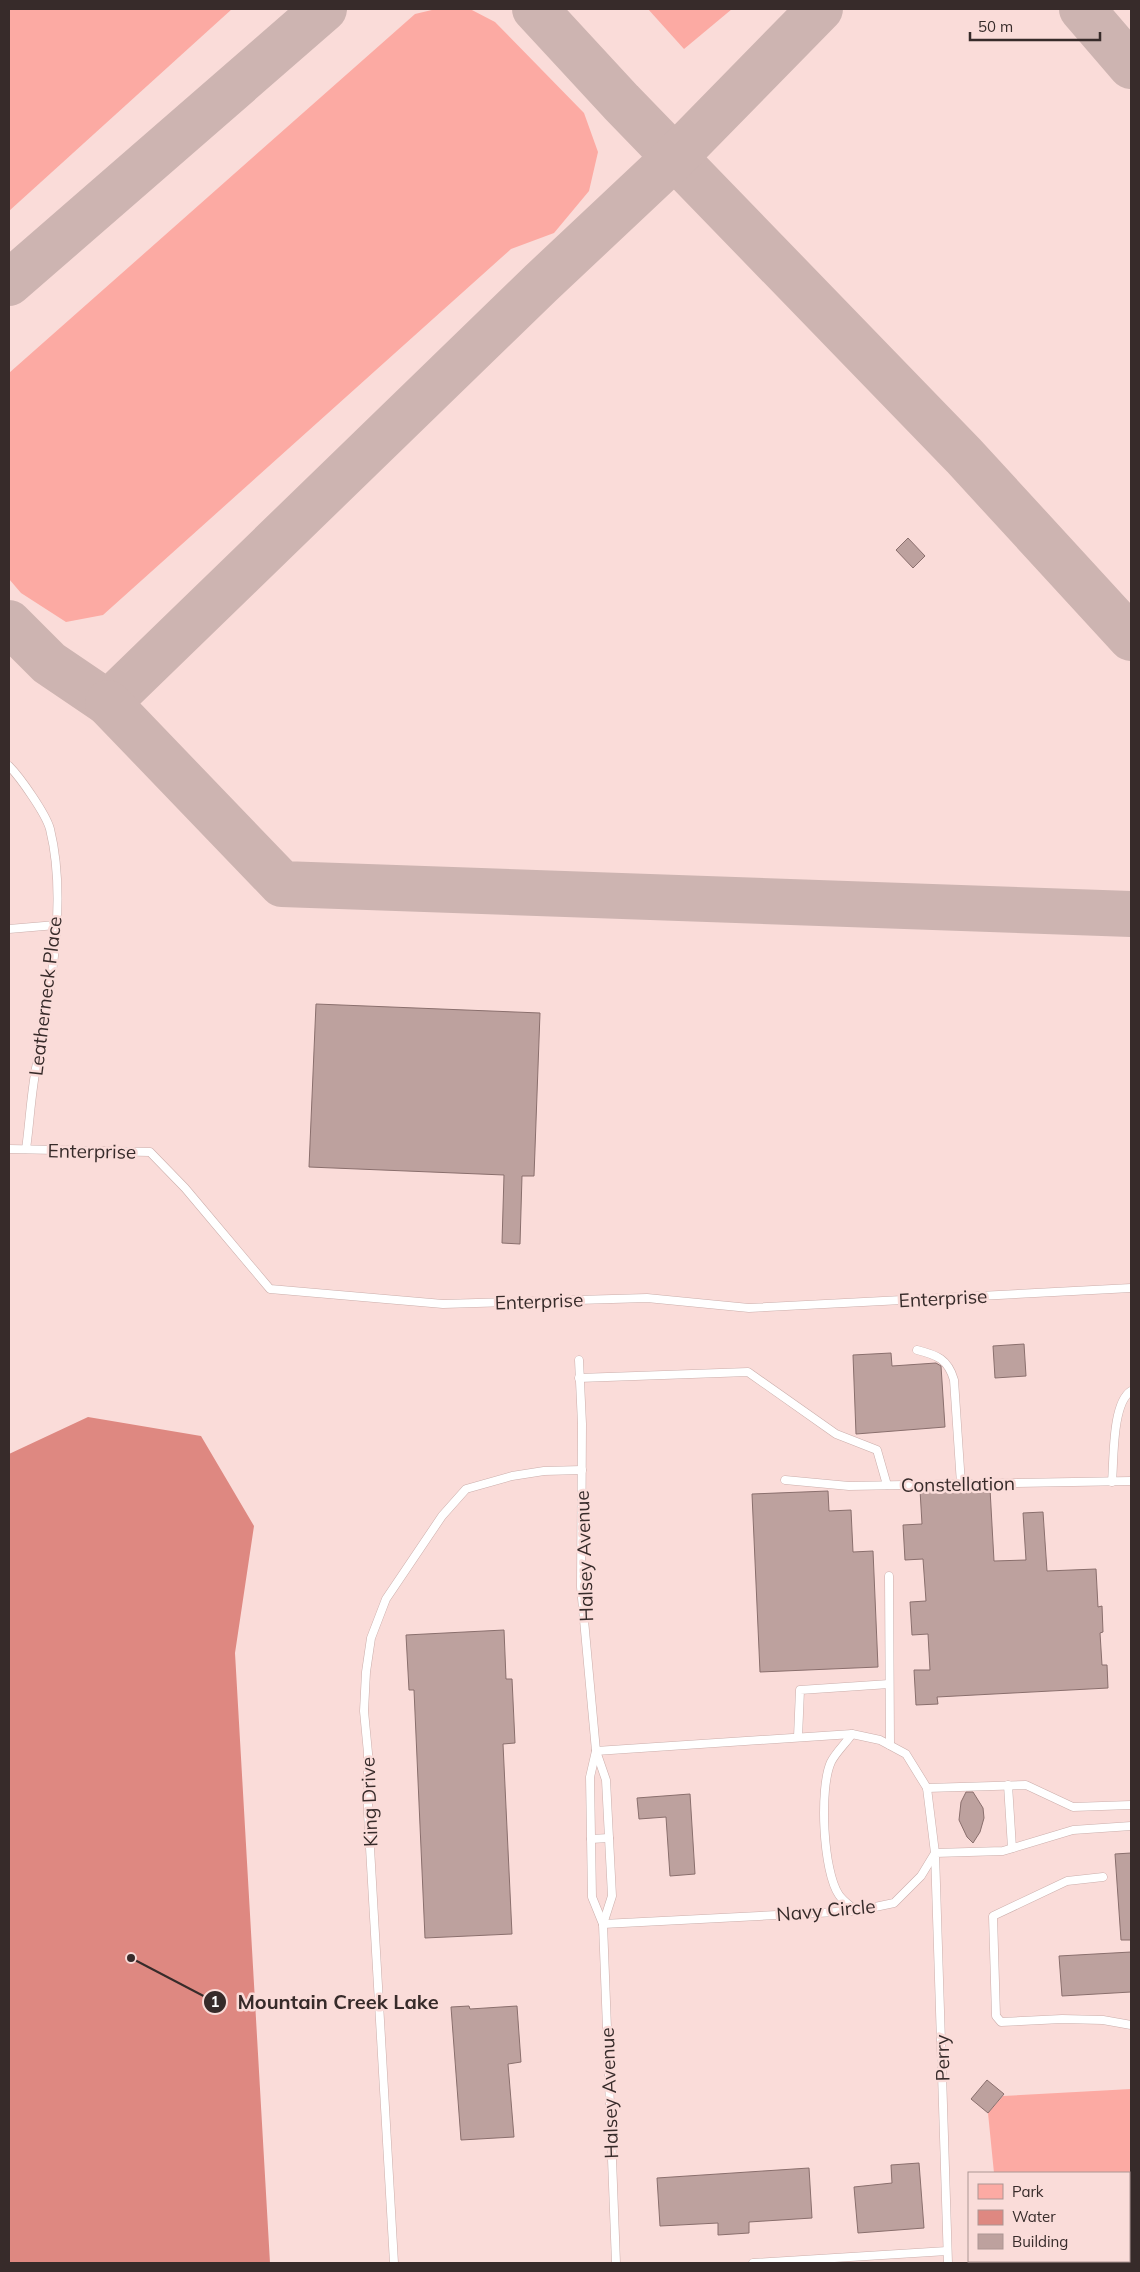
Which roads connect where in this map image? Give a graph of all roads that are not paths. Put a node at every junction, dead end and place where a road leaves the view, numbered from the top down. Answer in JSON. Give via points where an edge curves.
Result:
{"nodes":[{"id":1,"x":9,"y":766,"type":"edge"},
{"id":2,"x":56,"y":925,"type":"junction"},
{"id":3,"x":9,"y":928,"type":"edge"},
{"id":4,"x":9,"y":1149,"type":"edge"},
{"id":5,"x":26,"y":1149,"type":"junction"},
{"id":6,"x":1131,"y":1288,"type":"edge"},
{"id":7,"x":917,"y":1350,"type":"dead end"},
{"id":8,"x":578,"y":1360,"type":"dead end"},
{"id":9,"x":580,"y":1378,"type":"junction"},
{"id":10,"x":1131,"y":1391,"type":"edge"},
{"id":11,"x":582,"y":1470,"type":"junction"},
{"id":12,"x":785,"y":1480,"type":"dead end"},
{"id":13,"x":1131,"y":1481,"type":"edge"},
{"id":14,"x":1112,"y":1482,"type":"junction"},
{"id":15,"x":962,"y":1484,"type":"junction"},
{"id":16,"x":887,"y":1485,"type":"junction"},
{"id":17,"x":889,"y":1576,"type":"dead end"},
{"id":18,"x":889,"y":1684,"type":"junction"},
{"id":19,"x":852,"y":1734,"type":"junction"},
{"id":20,"x":798,"y":1738,"type":"junction"},
{"id":21,"x":890,"y":1745,"type":"junction"},
{"id":22,"x":596,"y":1751,"type":"junction"},
{"id":23,"x":1008,"y":1785,"type":"junction"},
{"id":24,"x":927,"y":1788,"type":"junction"},
{"id":25,"x":1131,"y":1805,"type":"edge"},
{"id":26,"x":1131,"y":1826,"type":"edge"},
{"id":27,"x":609,"y":1838,"type":"junction"},
{"id":28,"x":591,"y":1839,"type":"junction"},
{"id":29,"x":1012,"y":1848,"type":"junction"},
{"id":30,"x":935,"y":1853,"type":"junction"},
{"id":31,"x":1103,"y":1876,"type":"dead end"},
{"id":32,"x":856,"y":1911,"type":"junction"},
{"id":33,"x":603,"y":1924,"type":"junction"},
{"id":34,"x":1131,"y":2025,"type":"edge"},
{"id":35,"x":947,"y":2251,"type":"junction"},
{"id":36,"x":394,"y":2263,"type":"edge"},
{"id":37,"x":616,"y":2263,"type":"edge"},
{"id":38,"x":753,"y":2263,"type":"edge"},
{"id":39,"x":948,"y":2263,"type":"edge"}],
"edges":[{"from":1,"to":2,"type":"lane","name":"Leatherneck Place","via":[[19,776],[49,828],[57,883]]},
{"from":2,"to":3,"type":"lane"},
{"from":2,"to":5,"type":"lane","name":"Leatherneck Place","via":[[46,1020],[36,1064]]},
{"from":4,"to":5,"type":"lane","name":"Enterprise"},
{"from":5,"to":6,"type":"lane","name":"Enterprise","via":[[150,1152],[185,1188],[270,1289],[443,1304],[647,1298],[748,1308]]},
{"from":7,"to":15,"type":"lane","via":[[934,1354],[950,1366],[954,1380]]},
{"from":8,"to":9,"type":"lane","name":"Halsey Avenue"},
{"from":9,"to":11,"type":"lane","name":"Halsey Avenue"},
{"from":9,"to":16,"type":"lane","via":[[748,1372],[836,1434],[878,1450]]},
{"from":10,"to":14,"type":"lane","via":[[1123,1398],[1117,1420]]},
{"from":11,"to":22,"type":"lane","name":"Halsey Avenue","via":[[582,1587]]},
{"from":11,"to":36,"type":"lane","name":"King Drive","via":[[512,1476],[466,1489],[442,1516],[386,1599],[371,1638],[364,1711]]},
{"from":12,"to":16,"type":"lane","name":"Constellation","via":[[849,1486]]},
{"from":13,"to":14,"type":"lane","name":"Constellation"},
{"from":14,"to":15,"type":"lane","name":"Constellation"},
{"from":15,"to":16,"type":"lane","name":"Constellation"},
{"from":17,"to":18,"type":"lane"},
{"from":18,"to":20,"type":"lane","via":[[800,1690]]},
{"from":18,"to":21,"type":"lane"},
{"from":19,"to":20,"type":"lane"},
{"from":19,"to":21,"type":"lane"},
{"from":19,"to":32,"type":"lane","via":[[831,1762],[825,1795],[825,1837],[830,1872],[839,1895]]},
{"from":20,"to":22,"type":"lane"},
{"from":21,"to":24,"type":"lane","via":[[906,1754]]},
{"from":22,"to":27,"type":"lane","name":"Halsey Avenue","via":[[606,1780]]},
{"from":22,"to":28,"type":"lane","name":"Halsey Avenue","via":[[590,1777]]},
{"from":23,"to":24,"type":"lane"},
{"from":23,"to":25,"type":"lane","via":[[1026,1785],[1073,1807]]},
{"from":23,"to":29,"type":"lane"},
{"from":24,"to":30,"type":"lane"},
{"from":26,"to":29,"type":"lane","via":[[1073,1830]]},
{"from":27,"to":28,"type":"lane"},
{"from":27,"to":33,"type":"lane","name":"Halsey Avenue","via":[[612,1896]]},
{"from":28,"to":33,"type":"lane","name":"Halsey Avenue","via":[[592,1897]]},
{"from":29,"to":30,"type":"lane"},
{"from":30,"to":32,"type":"lane","name":"Navy Circle","via":[[920,1876],[894,1903]]},
{"from":30,"to":35,"type":"lane","name":"Perry"},
{"from":31,"to":34,"type":"lane","via":[[1067,1880],[993,1916],[996,2016],[1001,2022],[1062,2018]]},
{"from":32,"to":33,"type":"lane","name":"Navy Circle"},
{"from":33,"to":37,"type":"lane","name":"Halsey Avenue"},
{"from":35,"to":38,"type":"lane"},
{"from":35,"to":39,"type":"lane","name":"Perry"}]}
